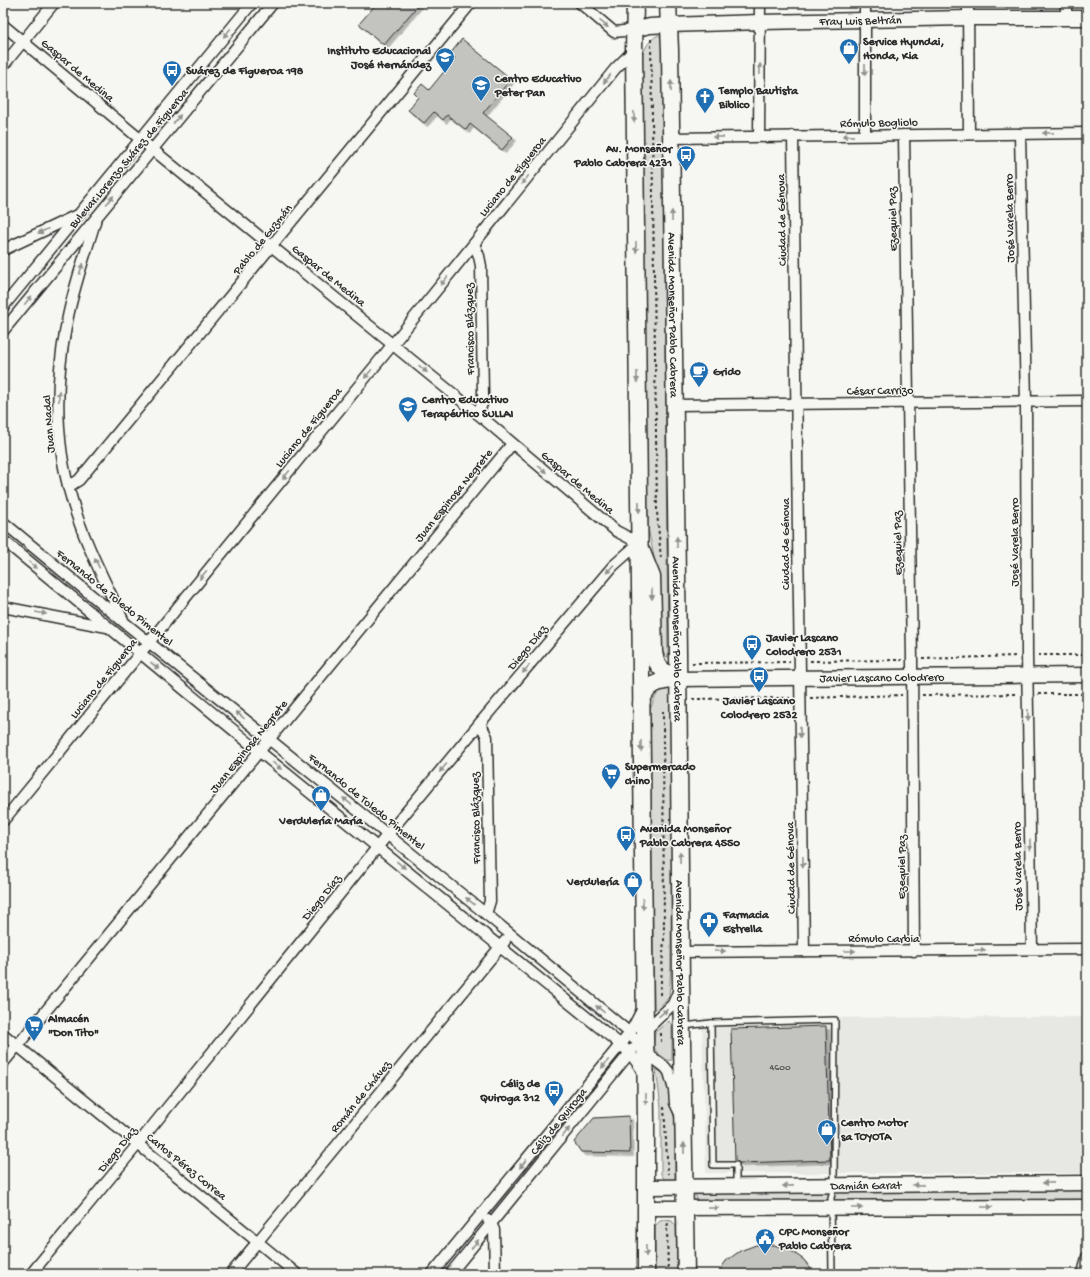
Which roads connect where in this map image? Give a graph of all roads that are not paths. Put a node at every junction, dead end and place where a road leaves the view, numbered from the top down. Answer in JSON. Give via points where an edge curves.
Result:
{"nodes":[{"id":1,"x":54,"y":3,"type":"edge"},
{"id":2,"x":252,"y":3,"type":"edge"},
{"id":3,"x":273,"y":3,"type":"edge"},
{"id":4,"x":471,"y":3,"type":"edge"},
{"id":5,"x":580,"y":3,"type":"edge"},
{"id":6,"x":635,"y":3,"type":"edge"},
{"id":7,"x":668,"y":3,"type":"edge"},
{"id":8,"x":760,"y":3,"type":"edge"},
{"id":9,"x":865,"y":3,"type":"edge"},
{"id":10,"x":968,"y":3,"type":"edge"},
{"id":11,"x":1066,"y":3,"type":"edge"},
{"id":12,"x":968,"y":18,"type":"junction"},
{"id":13,"x":1066,"y":18,"type":"junction"},
{"id":14,"x":1087,"y":18,"type":"edge"},
{"id":15,"x":865,"y":20,"type":"junction"},
{"id":16,"x":761,"y":22,"type":"junction"},
{"id":17,"x":3,"y":25,"type":"edge"},
{"id":18,"x":670,"y":25,"type":"junction"},
{"id":19,"x":633,"y":30,"type":"junction"},
{"id":20,"x":23,"y":41,"type":"junction"},
{"id":21,"x":634,"y":50,"type":"junction"},
{"id":22,"x":3,"y":66,"type":"edge"},
{"id":23,"x":1087,"y":133,"type":"edge"},
{"id":24,"x":969,"y":134,"type":"junction"},
{"id":25,"x":1020,"y":134,"type":"junction"},
{"id":26,"x":865,"y":135,"type":"junction"},
{"id":27,"x":904,"y":135,"type":"junction"},
{"id":28,"x":759,"y":136,"type":"junction"},
{"id":29,"x":793,"y":136,"type":"junction"},
{"id":30,"x":671,"y":138,"type":"junction"},
{"id":31,"x":141,"y":140,"type":"junction"},
{"id":32,"x":152,"y":149,"type":"junction"},
{"id":33,"x":78,"y":214,"type":"junction"},
{"id":34,"x":96,"y":216,"type":"junction"},
{"id":35,"x":474,"y":244,"type":"junction"},
{"id":36,"x":273,"y":246,"type":"junction"},
{"id":37,"x":3,"y":250,"type":"edge"},
{"id":38,"x":3,"y":307,"type":"edge"},
{"id":39,"x":3,"y":331,"type":"edge"},
{"id":40,"x":393,"y":344,"type":"junction"},
{"id":41,"x":1026,"y":401,"type":"junction"},
{"id":42,"x":1087,"y":401,"type":"edge"},
{"id":43,"x":908,"y":403,"type":"junction"},
{"id":44,"x":797,"y":404,"type":"junction"},
{"id":45,"x":674,"y":405,"type":"junction"},
{"id":46,"x":478,"y":414,"type":"junction"},
{"id":47,"x":512,"y":444,"type":"junction"},
{"id":48,"x":68,"y":487,"type":"junction"},
{"id":49,"x":3,"y":522,"type":"edge"},
{"id":50,"x":3,"y":540,"type":"edge"},
{"id":51,"x":639,"y":543,"type":"junction"},
{"id":52,"x":3,"y":607,"type":"edge"},
{"id":53,"x":125,"y":623,"type":"junction"},
{"id":54,"x":108,"y":627,"type":"junction"},
{"id":55,"x":149,"y":642,"type":"junction"},
{"id":56,"x":140,"y":653,"type":"junction"},
{"id":57,"x":1087,"y":675,"type":"edge"},
{"id":58,"x":912,"y":676,"type":"junction"},
{"id":59,"x":1028,"y":676,"type":"junction"},
{"id":60,"x":678,"y":679,"type":"junction"},
{"id":61,"x":799,"y":679,"type":"junction"},
{"id":62,"x":641,"y":706,"type":"junction"},
{"id":63,"x":480,"y":723,"type":"junction"},
{"id":64,"x":270,"y":739,"type":"junction"},
{"id":65,"x":260,"y":752,"type":"junction"},
{"id":66,"x":3,"y":821,"type":"edge"},
{"id":67,"x":388,"y":834,"type":"junction"},
{"id":68,"x":378,"y":846,"type":"junction"},
{"id":69,"x":486,"y":914,"type":"junction"},
{"id":70,"x":510,"y":935,"type":"junction"},
{"id":71,"x":500,"y":946,"type":"junction"},
{"id":72,"x":1032,"y":949,"type":"junction"},
{"id":73,"x":1087,"y":949,"type":"edge"},
{"id":74,"x":804,"y":951,"type":"junction"},
{"id":75,"x":914,"y":951,"type":"junction"},
{"id":76,"x":681,"y":952,"type":"junction"},
{"id":77,"x":681,"y":982,"type":"junction"},
{"id":78,"x":711,"y":1023,"type":"junction"},
{"id":79,"x":682,"y":1026,"type":"junction"},
{"id":80,"x":3,"y":1034,"type":"edge"},
{"id":81,"x":637,"y":1043,"type":"junction"},
{"id":82,"x":621,"y":1045,"type":"junction"},
{"id":83,"x":17,"y":1046,"type":"junction"},
{"id":84,"x":3,"y":1064,"type":"edge"},
{"id":85,"x":684,"y":1121,"type":"junction"},
{"id":86,"x":138,"y":1144,"type":"junction"},
{"id":87,"x":1087,"y":1183,"type":"edge"},
{"id":88,"x":834,"y":1185,"type":"junction"},
{"id":89,"x":736,"y":1186,"type":"junction"},
{"id":90,"x":646,"y":1187,"type":"junction"},
{"id":91,"x":685,"y":1187,"type":"junction"},
{"id":92,"x":1087,"y":1207,"type":"edge"},
{"id":93,"x":646,"y":1208,"type":"junction"},
{"id":94,"x":686,"y":1208,"type":"junction"},
{"id":95,"x":831,"y":1208,"type":"junction"},
{"id":96,"x":482,"y":1215,"type":"junction"},
{"id":97,"x":491,"y":1223,"type":"junction"},
{"id":98,"x":258,"y":1241,"type":"junction"},
{"id":99,"x":1087,"y":1257,"type":"edge"},
{"id":100,"x":31,"y":1274,"type":"edge"},
{"id":101,"x":232,"y":1274,"type":"edge"},
{"id":102,"x":297,"y":1274,"type":"edge"},
{"id":103,"x":432,"y":1274,"type":"edge"},
{"id":104,"x":450,"y":1274,"type":"edge"},
{"id":105,"x":495,"y":1274,"type":"edge"},
{"id":106,"x":646,"y":1274,"type":"edge"},
{"id":107,"x":686,"y":1274,"type":"edge"},
{"id":108,"x":832,"y":1274,"type":"edge"},
{"id":109,"x":1083,"y":1274,"type":"edge"}],
"edges":[{"from":1,"to":20,"type":"street"},
{"from":2,"to":31,"type":"street","name":"Bulevar Lorenzo Suárez de Figueroa","one_way":true},
{"from":32,"to":3,"type":"street","name":"Bulevar Lorenzo Suárez de Figueroa","one_way":true},
{"from":4,"to":36,"type":"street","name":"Pablo de Guzmán"},
{"from":5,"to":19,"type":"street","one_way":true,"via":[[614,32]]},
{"from":6,"to":19,"type":"main road"},
{"from":7,"to":18,"type":"main road","name":"Avenida Monseñor Pablo Cabrera"},
{"from":8,"to":16,"type":"street"},
{"from":9,"to":15,"type":"street"},
{"from":10,"to":12,"type":"street"},
{"from":11,"to":13,"type":"street"},
{"from":12,"to":13,"type":"main road","name":"Fray Luis Beltrán"},
{"from":12,"to":15,"type":"main road","name":"Fray Luis Beltrán"},
{"from":12,"to":24,"type":"street"},
{"from":13,"to":14,"type":"main road","name":"Fray Luis Beltrán"},
{"from":15,"to":16,"type":"main road","name":"Fray Luis Beltrán"},
{"from":15,"to":26,"type":"street","one_way":true},
{"from":16,"to":18,"type":"main road","name":"Fray Luis Beltrán"},
{"from":28,"to":16,"type":"street","one_way":true},
{"from":17,"to":20,"type":"street","name":"Gaspar de Medina"},
{"from":18,"to":19,"type":"main road","name":"Fray Luis Beltrán"},
{"from":30,"to":18,"type":"main road","name":"Avenida Monseñor Pablo Cabrera","one_way":true},
{"from":19,"to":21,"type":"main road"},
{"from":20,"to":22,"type":"street"},
{"from":20,"to":31,"type":"street","name":"Gaspar de Medina"},
{"from":21,"to":35,"type":"street","name":"Luciano de Figueroa","one_way":true,"via":[[615,69]]},
{"from":21,"to":51,"type":"main road","one_way":true},
{"from":23,"to":25,"type":"street","name":"Rómulo Bogliolo","one_way":true},
{"from":24,"to":25,"type":"street","name":"Rómulo Bogliolo"},
{"from":24,"to":27,"type":"street","name":"Rómulo Bogliolo"},
{"from":25,"to":41,"type":"street","name":"José Varela Berro"},
{"from":26,"to":27,"type":"street","name":"Rómulo Bogliolo"},
{"from":26,"to":29,"type":"street","name":"Rómulo Bogliolo","one_way":true},
{"from":27,"to":43,"type":"street","name":"Ezequiel Paz"},
{"from":28,"to":29,"type":"street","name":"Rómulo Bogliolo"},
{"from":28,"to":30,"type":"street","name":"Rómulo Bogliolo","one_way":true},
{"from":29,"to":44,"type":"street","name":"Ciudad de Génova"},
{"from":45,"to":30,"type":"main road","name":"Avenida Monseñor Pablo Cabrera","one_way":true},
{"from":31,"to":32,"type":"street","name":"Gaspar de Medina"},
{"from":31,"to":33,"type":"street","name":"Bulevar Lorenzo Suárez de Figueroa"},
{"from":34,"to":32,"type":"street","name":"Bulevar Lorenzo Suárez de Figueroa","one_way":true},
{"from":32,"to":36,"type":"street","name":"Gaspar de Medina"},
{"from":33,"to":37,"type":"street","one_way":true},
{"from":33,"to":38,"type":"street","name":"Bulevar Lorenzo Suárez de Figueroa"},
{"from":39,"to":34,"type":"street","name":"Bulevar Lorenzo Suárez de Figueroa","one_way":true},
{"from":48,"to":34,"type":"street","name":"Juan Nadal","one_way":true,"via":[[59,421],[60,365],[66,326]]},
{"from":35,"to":40,"type":"street","name":"Luciano de Figueroa","one_way":true},
{"from":35,"to":46,"type":"street","name":"Francisco Blázquez","via":[[481,266],[483,396]]},
{"from":36,"to":40,"type":"street","name":"Gaspar de Medina"},
{"from":36,"to":48,"type":"street","name":"Pablo de Guzmán","via":[[79,480]]},
{"from":40,"to":46,"type":"street","name":"Gaspar de Medina","one_way":true},
{"from":40,"to":55,"type":"street","name":"Luciano de Figueroa","one_way":true},
{"from":41,"to":42,"type":"street","name":"César Carrizo"},
{"from":41,"to":43,"type":"street","name":"César Carrizo"},
{"from":41,"to":59,"type":"street","name":"José Varela Berro"},
{"from":43,"to":44,"type":"street","name":"César Carrizo"},
{"from":43,"to":58,"type":"street","name":"Ezequiel Paz"},
{"from":44,"to":45,"type":"street","name":"César Carrizo"},
{"from":44,"to":61,"type":"street","name":"Ciudad de Génova"},
{"from":60,"to":45,"type":"main road","name":"Avenida Monseñor Pablo Cabrera","one_way":true},
{"from":46,"to":47,"type":"street","name":"Gaspar de Medina"},
{"from":47,"to":51,"type":"street","name":"Gaspar de Medina","one_way":true,"via":[[616,531]]},
{"from":47,"to":64,"type":"street","name":"Juan Espinosa Negrete"},
{"from":53,"to":48,"type":"street","name":"Juan Nadal","one_way":true,"via":[[83,531]]},
{"from":49,"to":53,"type":"street","name":"Fernando de Toledo Pimentel"},
{"from":50,"to":54,"type":"street","name":"Fernando de Toledo Pimentel","one_way":true},
{"from":51,"to":60,"type":"main road","one_way":true,"via":[[652,578],[655,661],[662,670]]},
{"from":51,"to":62,"type":"main road"},
{"from":51,"to":63,"type":"street","name":"Diego Díaz","one_way":true,"via":[[613,566]]},
{"from":52,"to":54,"type":"street","one_way":true},
{"from":53,"to":55,"type":"street","name":"Fernando de Toledo Pimentel"},
{"from":54,"to":56,"type":"street","name":"Fernando de Toledo Pimentel"},
{"from":55,"to":56,"type":"street","name":"Luciano de Figueroa"},
{"from":64,"to":55,"type":"street","name":"Fernando de Toledo Pimentel","one_way":true},
{"from":56,"to":65,"type":"street","name":"Fernando de Toledo Pimentel","one_way":true},
{"from":56,"to":66,"type":"street","name":"Luciano de Figueroa"},
{"from":57,"to":59,"type":"main road","name":"Javier Lascano Colodrero"},
{"from":58,"to":59,"type":"main road","name":"Javier Lascano Colodrero"},
{"from":58,"to":61,"type":"main road","name":"Javier Lascano Colodrero"},
{"from":58,"to":75,"type":"street","name":"Ezequiel Paz"},
{"from":59,"to":72,"type":"street","name":"José Varela Berro","one_way":true},
{"from":60,"to":61,"type":"main road","name":"Javier Lascano Colodrero"},
{"from":60,"to":62,"type":"main road","via":[[652,686],[645,694]]},
{"from":76,"to":60,"type":"main road","name":"Avenida Monseñor Pablo Cabrera","one_way":true},
{"from":61,"to":74,"type":"street","name":"Ciudad de Génova","one_way":true},
{"from":62,"to":81,"type":"main road","one_way":true,"via":[[644,1004]]},
{"from":63,"to":67,"type":"street","name":"Diego Díaz","one_way":true},
{"from":63,"to":69,"type":"street","name":"Francisco Blázquez","via":[[487,738],[490,901]]},
{"from":64,"to":65,"type":"street","name":"Juan Espinosa Negrete"},
{"from":67,"to":64,"type":"street","name":"Fernando de Toledo Pimentel","one_way":true},
{"from":65,"to":68,"type":"street","name":"Fernando de Toledo Pimentel","one_way":true},
{"from":65,"to":83,"type":"street","name":"Juan Espinosa Negrete"},
{"from":67,"to":68,"type":"street","name":"Diego Díaz"},
{"from":69,"to":67,"type":"street","name":"Fernando de Toledo Pimentel","one_way":true},
{"from":68,"to":71,"type":"street","name":"Fernando de Toledo Pimentel","one_way":true},
{"from":68,"to":86,"type":"street","name":"Diego Díaz"},
{"from":69,"to":70,"type":"street","name":"Fernando de Toledo Pimentel"},
{"from":70,"to":71,"type":"street","name":"Román de Chávez"},
{"from":81,"to":70,"type":"street","name":"Fernando de Toledo Pimentel","one_way":true},
{"from":71,"to":82,"type":"street","name":"Fernando de Toledo Pimentel"},
{"from":71,"to":98,"type":"street","name":"Román de Chávez"},
{"from":72,"to":73,"type":"street","name":"Rómulo Carbia"},
{"from":75,"to":72,"type":"street","name":"Rómulo Carbia","one_way":true},
{"from":74,"to":75,"type":"street","name":"Rómulo Carbia","one_way":true},
{"from":76,"to":74,"type":"street","name":"Rómulo Carbia","one_way":true},
{"from":76,"to":77,"type":"main road","name":"Avenida Monseñor Pablo Cabrera"},
{"from":77,"to":79,"type":"main road","name":"Avenida Monseñor Pablo Cabrera"},
{"from":81,"to":77,"type":"street","name":"Céliz de Quiroga","one_way":true,"via":[[673,1004]]},
{"from":78,"to":79,"type":"lane"},
{"from":78,"to":88,"type":"lane","via":[[835,1020]]},
{"from":78,"to":89,"type":"lane","via":[[713,1166],[736,1165]]},
{"from":79,"to":85,"type":"main road","name":"Avenida Monseñor Pablo Cabrera"},
{"from":80,"to":83,"type":"street","name":"Carlos Pérez Correa"},
{"from":81,"to":82,"type":"street","name":"Fernando de Toledo Pimentel"},
{"from":81,"to":82,"type":"street","name":"Céliz de Quiroga"},
{"from":81,"to":85,"type":"street","name":"Fernando de Toledo Pimentel","via":[[666,1067],[674,1090],[675,1103]]},
{"from":81,"to":90,"type":"main road","one_way":true,"via":[[645,1074]]},
{"from":97,"to":81,"type":"street","name":"Céliz de Quiroga","one_way":true},
{"from":82,"to":96,"type":"street","name":"Céliz de Quiroga","one_way":true},
{"from":83,"to":84,"type":"street","name":"Juan Espinosa Negrete"},
{"from":83,"to":86,"type":"street","name":"Carlos Pérez Correa"},
{"from":91,"to":85,"type":"main road","name":"Avenida Monseñor Pablo Cabrera","one_way":true},
{"from":86,"to":98,"type":"street","name":"Carlos Pérez Correa"},
{"from":86,"to":100,"type":"street","name":"Diego Díaz"},
{"from":87,"to":88,"type":"main road","name":"Damián Garat","one_way":true},
{"from":88,"to":89,"type":"main road","name":"Damián Garat","one_way":true},
{"from":88,"to":95,"type":"lane"},
{"from":89,"to":91,"type":"main road","name":"Damián Garat"},
{"from":90,"to":91,"type":"main road","name":"Damián Garat"},
{"from":90,"to":93,"type":"main road"},
{"from":91,"to":94,"type":"main road","name":"Avenida Monseñor Pablo Cabrera"},
{"from":95,"to":92,"type":"main road","name":"Damián Garat","one_way":true},
{"from":93,"to":94,"type":"main road","name":"Damián Garat"},
{"from":93,"to":106,"type":"main road","one_way":true},
{"from":94,"to":95,"type":"main road","name":"Damián Garat","one_way":true},
{"from":94,"to":107,"type":"main road","name":"Avenida Monseñor Pablo Cabrera"},
{"from":95,"to":108,"type":"lane"},
{"from":96,"to":97,"type":"street"},
{"from":96,"to":103,"type":"street","name":"Céliz de Quiroga"},
{"from":104,"to":97,"type":"street","name":"Céliz de Quiroga","one_way":true},
{"from":97,"to":105,"type":"street","via":[[494,1230]]},
{"from":98,"to":101,"type":"street","name":"Román de Chávez"},
{"from":98,"to":102,"type":"street","name":"Carlos Pérez Correa"},
{"from":99,"to":109,"type":"street"}]}
